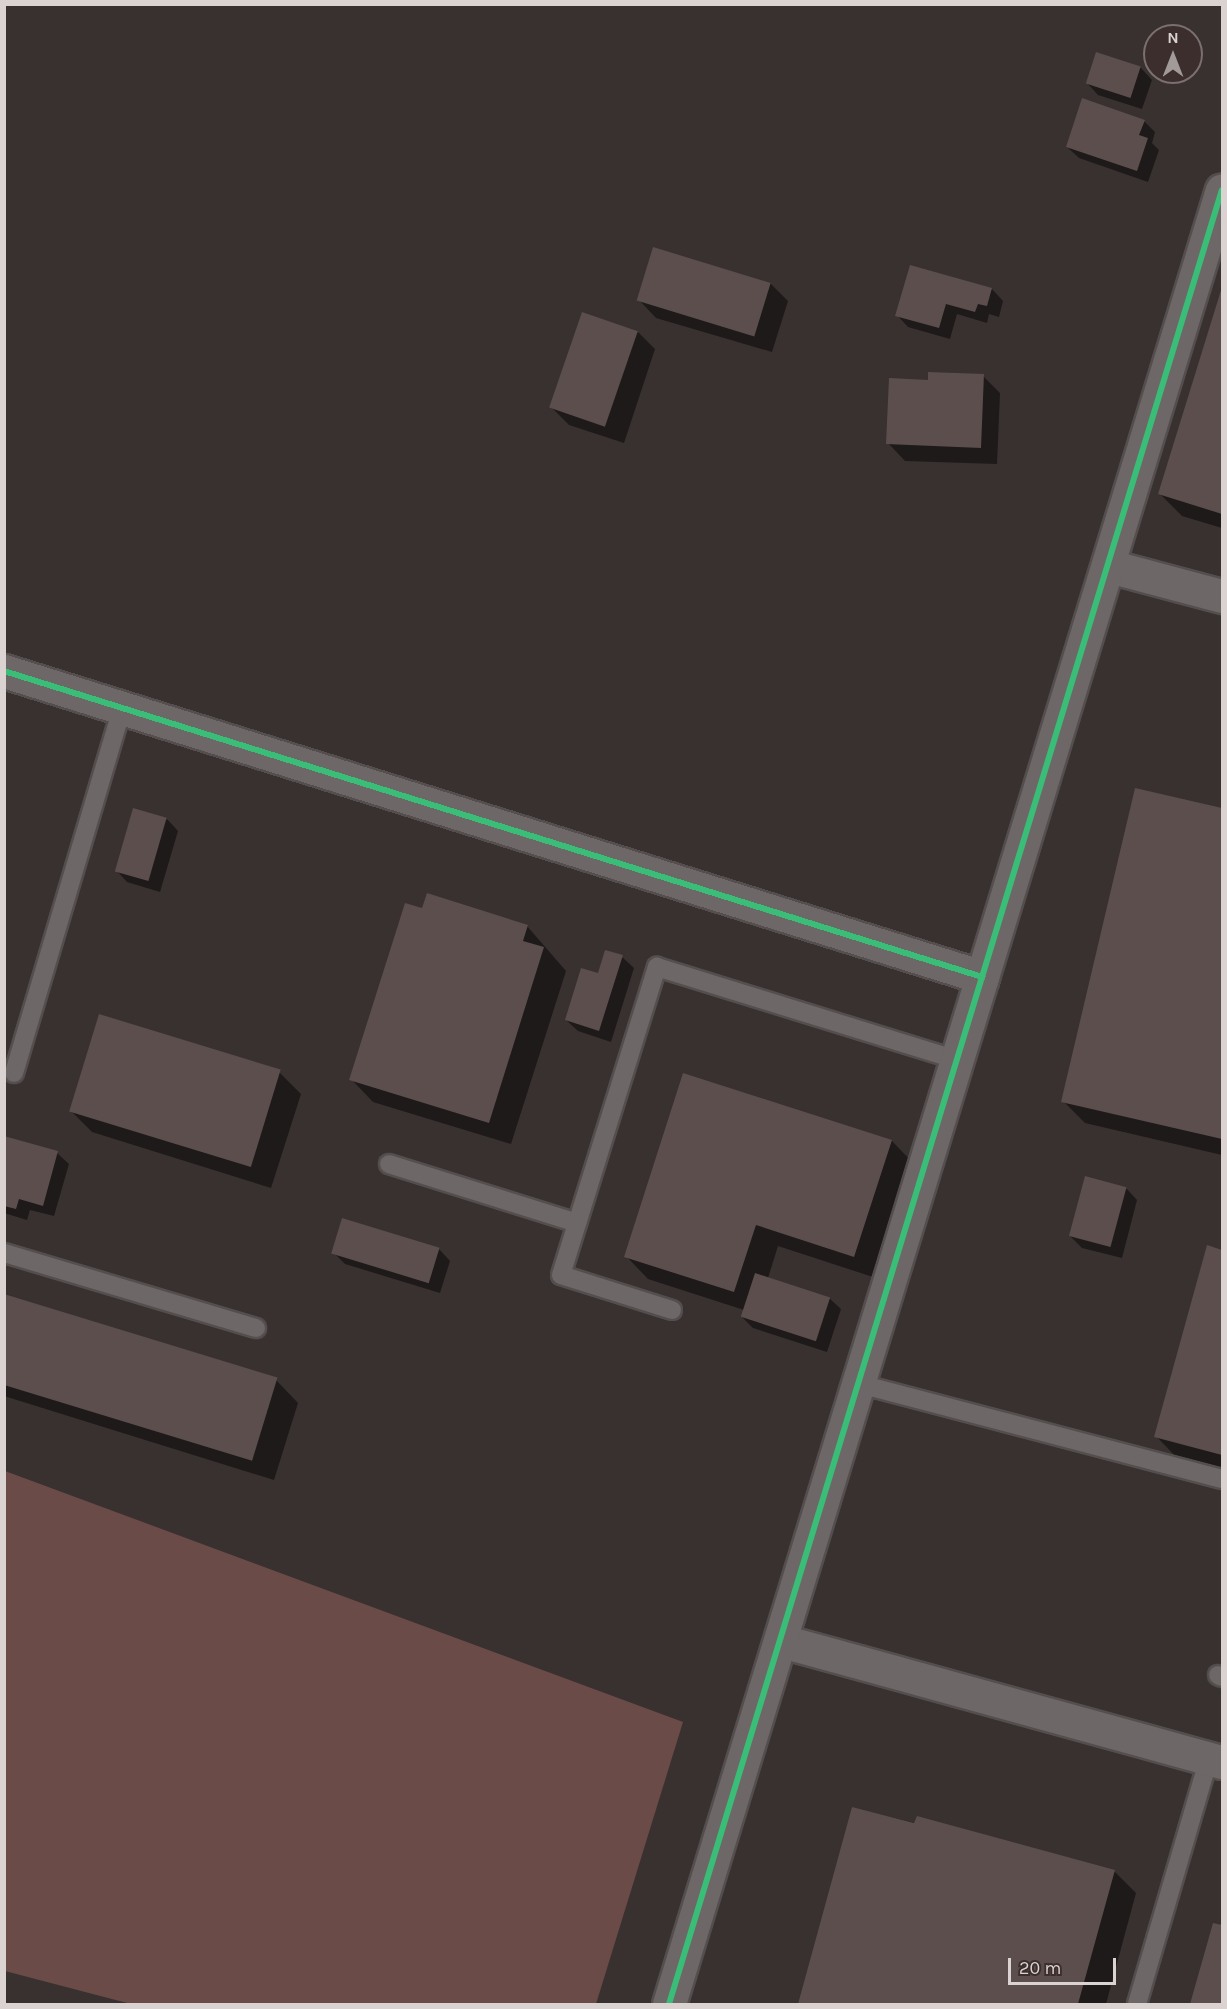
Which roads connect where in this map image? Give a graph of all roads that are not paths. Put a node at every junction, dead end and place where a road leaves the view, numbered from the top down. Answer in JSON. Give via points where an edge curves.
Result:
{"nodes":[{"id":1,"x":1222,"y":190,"type":"edge"},
{"id":2,"x":1108,"y":566,"type":"junction"},
{"id":3,"x":1222,"y":596,"type":"edge"},
{"id":4,"x":4,"y":671,"type":"edge"},
{"id":5,"x":122,"y":708,"type":"junction"},
{"id":6,"x":982,"y":978,"type":"junction"},
{"id":7,"x":957,"y":1060,"type":"junction"},
{"id":8,"x":14,"y":1073,"type":"dead end"},
{"id":9,"x":389,"y":1164,"type":"dead end"},
{"id":10,"x":577,"y":1222,"type":"junction"},
{"id":11,"x":4,"y":1253,"type":"edge"},
{"id":12,"x":672,"y":1310,"type":"dead end"},
{"id":13,"x":256,"y":1328,"type":"dead end"},
{"id":14,"x":860,"y":1384,"type":"junction"},
{"id":15,"x":1222,"y":1479,"type":"edge"},
{"id":16,"x":782,"y":1641,"type":"junction"},
{"id":17,"x":1216,"y":1760,"type":"edge"},
{"id":18,"x":669,"y":2004,"type":"edge"},
{"id":19,"x":1137,"y":2004,"type":"edge"}],
"edges":[{"from":1,"to":2,"type":"street"},
{"from":2,"to":3,"type":"street"},
{"from":2,"to":6,"type":"street"},
{"from":4,"to":5,"type":"street"},
{"from":5,"to":6,"type":"street"},
{"from":5,"to":8,"type":"lane"},
{"from":6,"to":7,"type":"street"},
{"from":7,"to":10,"type":"lane","via":[[657,967]]},
{"from":7,"to":14,"type":"street"},
{"from":9,"to":10,"type":"lane"},
{"from":10,"to":12,"type":"lane","via":[[561,1275]]},
{"from":11,"to":13,"type":"lane"},
{"from":14,"to":15,"type":"lane"},
{"from":14,"to":16,"type":"street"},
{"from":16,"to":17,"type":"street"},
{"from":16,"to":18,"type":"street"},
{"from":17,"to":19,"type":"lane"}]}
